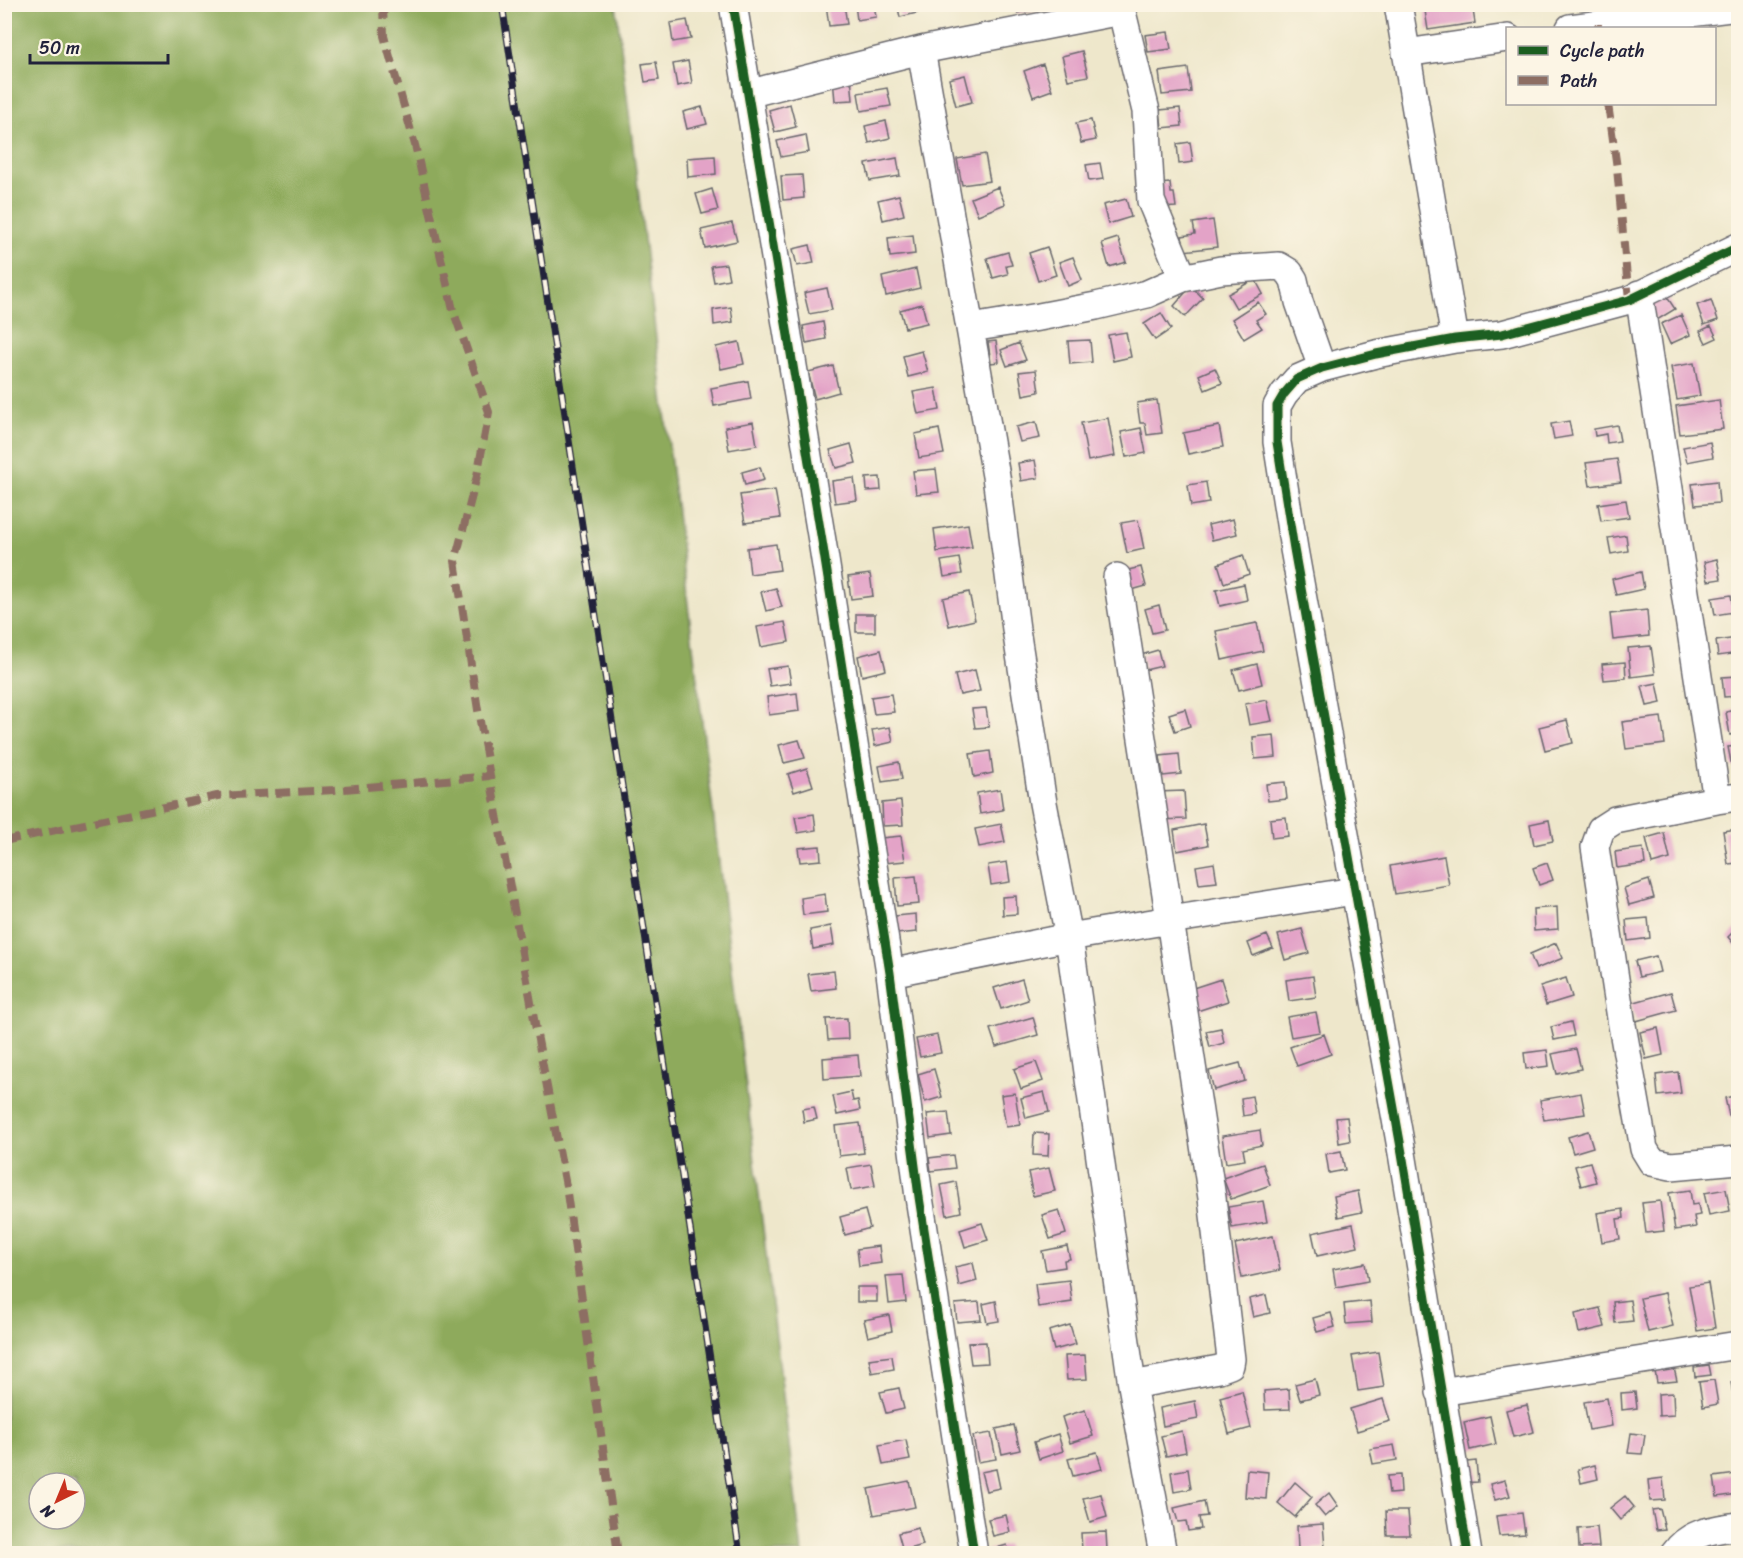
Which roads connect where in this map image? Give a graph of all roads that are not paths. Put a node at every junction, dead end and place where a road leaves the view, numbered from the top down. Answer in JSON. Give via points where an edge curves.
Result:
{"nodes":[{"id":1,"x":733,"y":4,"type":"edge"},
{"id":2,"x":1398,"y":4,"type":"edge"},
{"id":3,"x":1738,"y":7,"type":"edge"},
{"id":4,"x":1121,"y":8,"type":"edge"},
{"id":5,"x":1597,"y":14,"type":"edge"},
{"id":6,"x":1572,"y":27,"type":"edge"},
{"id":7,"x":1506,"y":38,"type":"edge"},
{"id":8,"x":921,"y":50,"type":"junction"},
{"id":9,"x":1406,"y":53,"type":"junction"},
{"id":10,"x":747,"y":94,"type":"junction"},
{"id":11,"x":1738,"y":247,"type":"edge"},
{"id":12,"x":1183,"y":278,"type":"junction"},
{"id":13,"x":1638,"y":294,"type":"junction"},
{"id":14,"x":971,"y":328,"type":"junction"},
{"id":15,"x":1455,"y":339,"type":"junction"},
{"id":16,"x":1322,"y":368,"type":"junction"},
{"id":17,"x":1118,"y":577,"type":"dead end"},
{"id":18,"x":1728,"y":799,"type":"edge"},
{"id":19,"x":1354,"y":891,"type":"junction"},
{"id":20,"x":1170,"y":920,"type":"junction"},
{"id":21,"x":1069,"y":937,"type":"junction"},
{"id":22,"x":890,"y":973,"type":"junction"},
{"id":23,"x":1738,"y":1160,"type":"edge"},
{"id":24,"x":1738,"y":1345,"type":"edge"},
{"id":25,"x":1132,"y":1385,"type":"junction"},
{"id":26,"x":1440,"y":1392,"type":"junction"},
{"id":27,"x":1738,"y":1526,"type":"edge"},
{"id":28,"x":974,"y":1554,"type":"edge"},
{"id":29,"x":1163,"y":1554,"type":"edge"},
{"id":30,"x":1468,"y":1554,"type":"edge"},
{"id":31,"x":1674,"y":1554,"type":"edge"}],
"edges":[{"from":1,"to":10,"type":"street"},
{"from":2,"to":9,"type":"street"},
{"from":3,"to":5,"type":"street"},
{"from":4,"to":8,"type":"street"},
{"from":4,"to":12,"type":"street","via":[[1146,111],[1151,201]]},
{"from":5,"to":6,"type":"street"},
{"from":7,"to":9,"type":"street"},
{"from":8,"to":10,"type":"street"},
{"from":8,"to":14,"type":"street"},
{"from":9,"to":15,"type":"street"},
{"from":10,"to":22,"type":"street"},
{"from":11,"to":13,"type":"street"},
{"from":12,"to":14,"type":"street","via":[[1148,294]]},
{"from":12,"to":16,"type":"street","via":[[1269,266],[1289,272]]},
{"from":13,"to":15,"type":"street","via":[[1629,300],[1540,325]]},
{"from":13,"to":18,"type":"street"},
{"from":14,"to":21,"type":"street","via":[[1043,803]]},
{"from":15,"to":16,"type":"street"},
{"from":16,"to":19,"type":"street","via":[[1297,379],[1284,394],[1277,406],[1277,442]]},
{"from":17,"to":20,"type":"street"},
{"from":18,"to":23,"type":"street","via":[[1615,820],[1601,829],[1595,847],[1644,1149],[1652,1162],[1671,1166]]},
{"from":19,"to":20,"type":"street"},
{"from":19,"to":26,"type":"street"},
{"from":20,"to":21,"type":"street"},
{"from":20,"to":25,"type":"street","via":[[1231,1359],[1230,1365],[1219,1369]]},
{"from":21,"to":22,"type":"street"},
{"from":21,"to":25,"type":"street"},
{"from":22,"to":28,"type":"street","via":[[921,1209]]},
{"from":24,"to":26,"type":"street"},
{"from":25,"to":29,"type":"street"},
{"from":26,"to":30,"type":"street"},
{"from":27,"to":31,"type":"street","via":[[1699,1532]]}]}
